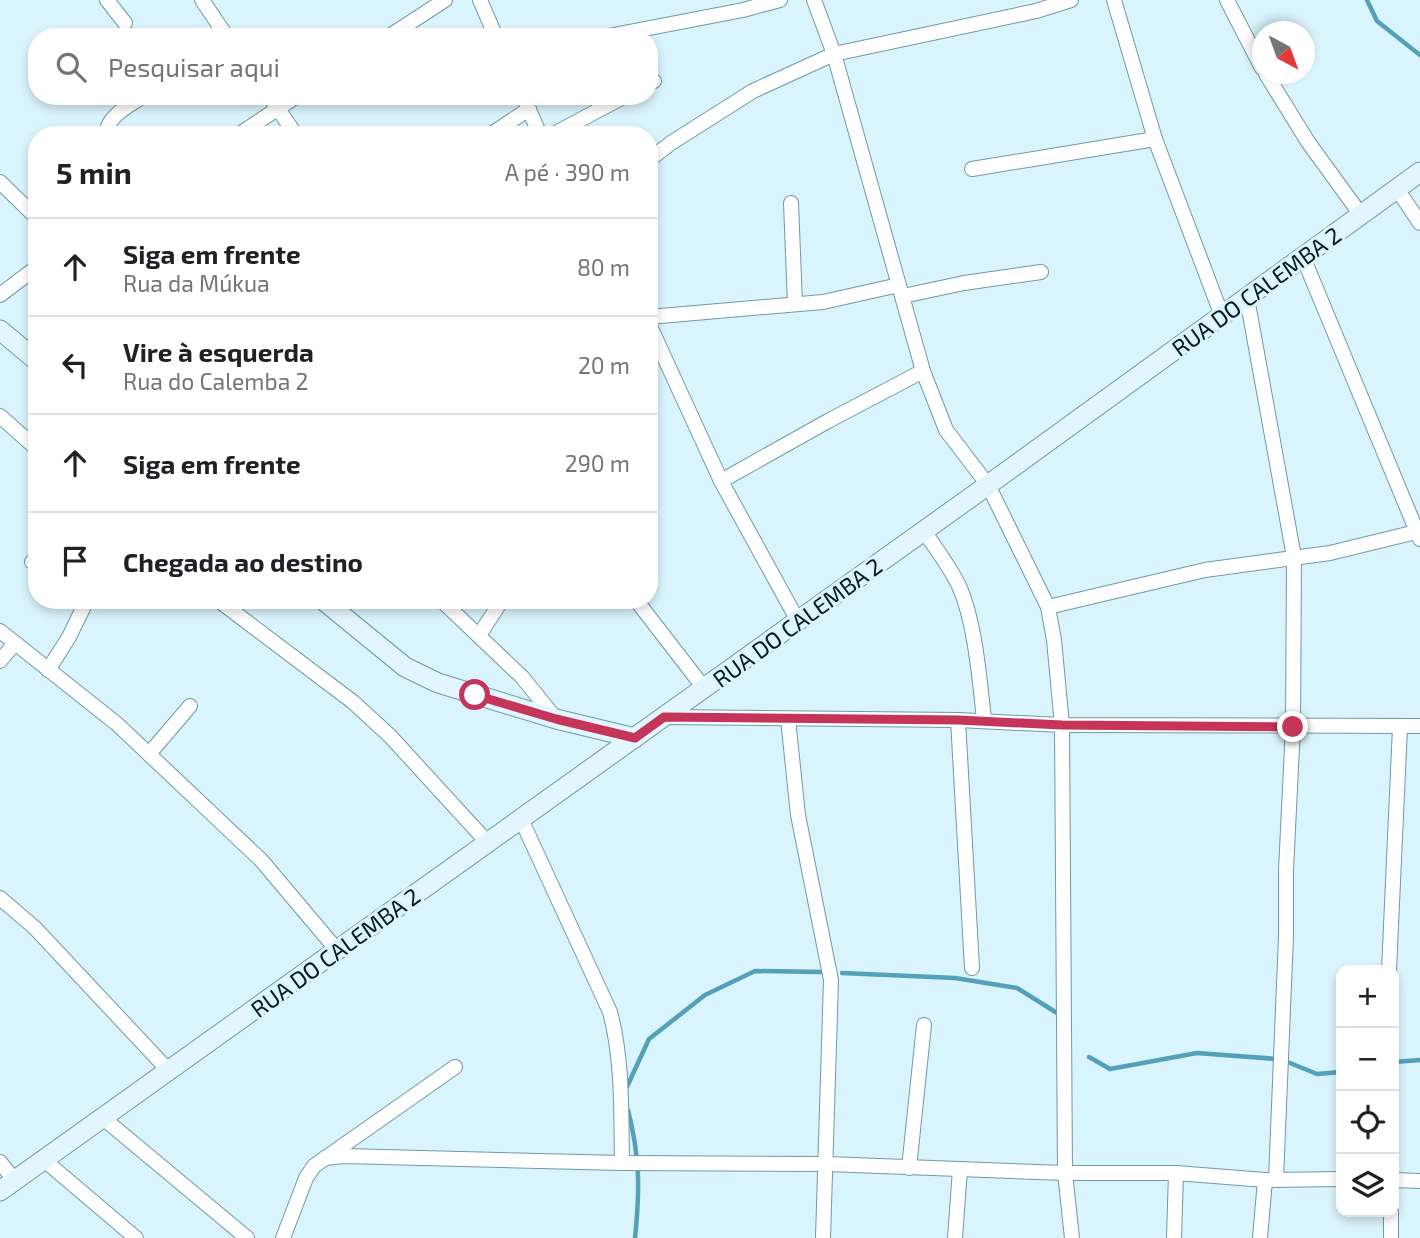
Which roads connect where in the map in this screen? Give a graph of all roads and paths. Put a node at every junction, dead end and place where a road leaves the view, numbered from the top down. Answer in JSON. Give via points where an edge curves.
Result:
{"nodes":[{"id":1,"x":107,"y":0,"type":"edge"},
{"id":2,"x":202,"y":0,"type":"edge"},
{"id":3,"x":445,"y":0,"type":"edge"},
{"id":4,"x":480,"y":0,"type":"edge"},
{"id":5,"x":780,"y":0,"type":"edge"},
{"id":6,"x":814,"y":0,"type":"edge"},
{"id":7,"x":1070,"y":0,"type":"edge"},
{"id":8,"x":1114,"y":0,"type":"edge"},
{"id":9,"x":1227,"y":0,"type":"edge"},
{"id":10,"x":125,"y":23,"type":"dead end"},
{"id":11,"x":221,"y":28,"type":"edge"},
{"id":12,"x":402,"y":28,"type":"edge"},
{"id":13,"x":492,"y":28,"type":"edge"},
{"id":14,"x":650,"y":28,"type":"edge"},
{"id":15,"x":1252,"y":49,"type":"edge"},
{"id":16,"x":834,"y":54,"type":"junction"},
{"id":17,"x":1272,"y":84,"type":"edge"},
{"id":18,"x":131,"y":105,"type":"edge"},
{"id":19,"x":275,"y":105,"type":"edge"},
{"id":20,"x":283,"y":105,"type":"edge"},
{"id":21,"x":524,"y":105,"type":"edge"},
{"id":22,"x":527,"y":105,"type":"edge"},
{"id":23,"x":608,"y":105,"type":"edge"},
{"id":24,"x":277,"y":109,"type":"junction"},
{"id":25,"x":108,"y":126,"type":"edge"},
{"id":26,"x":252,"y":126,"type":"edge"},
{"id":27,"x":289,"y":126,"type":"edge"},
{"id":28,"x":499,"y":126,"type":"edge"},
{"id":29,"x":536,"y":126,"type":"edge"},
{"id":30,"x":569,"y":126,"type":"edge"},
{"id":31,"x":1155,"y":139,"type":"junction"},
{"id":32,"x":658,"y":153,"type":"edge"},
{"id":33,"x":972,"y":169,"type":"dead end"},
{"id":34,"x":1420,"y":172,"type":"edge"},
{"id":35,"x":0,"y":183,"type":"edge"},
{"id":36,"x":1397,"y":189,"type":"junction"},
{"id":37,"x":790,"y":203,"type":"dead end"},
{"id":38,"x":28,"y":209,"type":"edge"},
{"id":39,"x":1361,"y":215,"type":"junction"},
{"id":40,"x":1420,"y":223,"type":"edge"},
{"id":41,"x":1303,"y":257,"type":"junction"},
{"id":42,"x":1041,"y":272,"type":"dead end"},
{"id":43,"x":28,"y":274,"type":"edge"},
{"id":44,"x":901,"y":291,"type":"junction"},
{"id":45,"x":0,"y":295,"type":"edge"},
{"id":46,"x":1247,"y":298,"type":"junction"},
{"id":47,"x":794,"y":304,"type":"junction"},
{"id":48,"x":658,"y":316,"type":"edge"},
{"id":49,"x":1222,"y":316,"type":"junction"},
{"id":50,"x":0,"y":330,"type":"edge"},
{"id":51,"x":658,"y":344,"type":"edge"},
{"id":52,"x":28,"y":353,"type":"edge"},
{"id":53,"x":923,"y":371,"type":"junction"},
{"id":54,"x":0,"y":416,"type":"edge"},
{"id":55,"x":28,"y":441,"type":"edge"},
{"id":56,"x":721,"y":481,"type":"junction"},
{"id":57,"x":988,"y":485,"type":"junction"},
{"id":58,"x":924,"y":531,"type":"junction"},
{"id":59,"x":1420,"y":534,"type":"edge"},
{"id":60,"x":1294,"y":557,"type":"junction"},
{"id":61,"x":1048,"y":607,"type":"junction"},
{"id":62,"x":83,"y":609,"type":"edge"},
{"id":63,"x":230,"y":609,"type":"edge"},
{"id":64,"x":334,"y":609,"type":"edge"},
{"id":65,"x":451,"y":609,"type":"edge"},
{"id":66,"x":496,"y":609,"type":"edge"},
{"id":67,"x":643,"y":609,"type":"edge"},
{"id":68,"x":798,"y":621,"type":"junction"},
{"id":69,"x":0,"y":631,"type":"edge"},
{"id":70,"x":480,"y":634,"type":"junction"},
{"id":71,"x":15,"y":643,"type":"junction"},
{"id":72,"x":0,"y":661,"type":"edge"},
{"id":73,"x":48,"y":670,"type":"junction"},
{"id":74,"x":704,"y":688,"type":"junction"},
{"id":75,"x":190,"y":706,"type":"dead end"},
{"id":76,"x":664,"y":717,"type":"junction"},
{"id":77,"x":556,"y":719,"type":"junction"},
{"id":78,"x":788,"y":719,"type":"junction"},
{"id":79,"x":958,"y":720,"type":"junction"},
{"id":80,"x":985,"y":720,"type":"junction"},
{"id":81,"x":1062,"y":725,"type":"junction"},
{"id":82,"x":1420,"y":726,"type":"edge"},
{"id":83,"x":1293,"y":727,"type":"junction"},
{"id":84,"x":1399,"y":727,"type":"junction"},
{"id":85,"x":635,"y":738,"type":"junction"},
{"id":86,"x":149,"y":754,"type":"junction"},
{"id":87,"x":521,"y":819,"type":"junction"},
{"id":88,"x":488,"y":843,"type":"junction"},
{"id":89,"x":0,"y":898,"type":"edge"},
{"id":90,"x":338,"y":950,"type":"junction"},
{"id":91,"x":1389,"y":965,"type":"edge"},
{"id":92,"x":972,"y":968,"type":"dead end"},
{"id":93,"x":924,"y":1025,"type":"dead end"},
{"id":94,"x":455,"y":1067,"type":"dead end"},
{"id":95,"x":169,"y":1071,"type":"junction"},
{"id":96,"x":103,"y":1118,"type":"junction"},
{"id":97,"x":325,"y":1158,"type":"junction"},
{"id":98,"x":44,"y":1160,"type":"junction"},
{"id":99,"x":0,"y":1162,"type":"edge"},
{"id":100,"x":622,"y":1163,"type":"junction"},
{"id":101,"x":827,"y":1164,"type":"junction"},
{"id":102,"x":909,"y":1168,"type":"junction"},
{"id":103,"x":960,"y":1169,"type":"junction"},
{"id":104,"x":1065,"y":1173,"type":"junction"},
{"id":105,"x":1176,"y":1173,"type":"junction"},
{"id":106,"x":1271,"y":1179,"type":"junction"},
{"id":107,"x":1336,"y":1179,"type":"edge"},
{"id":108,"x":1399,"y":1180,"type":"edge"},
{"id":109,"x":1420,"y":1181,"type":"edge"},
{"id":110,"x":7,"y":1186,"type":"edge"},
{"id":111,"x":1391,"y":1217,"type":"edge"},
{"id":112,"x":136,"y":1238,"type":"edge"},
{"id":113,"x":247,"y":1238,"type":"edge"},
{"id":114,"x":283,"y":1238,"type":"edge"},
{"id":115,"x":823,"y":1238,"type":"edge"},
{"id":116,"x":955,"y":1238,"type":"edge"},
{"id":117,"x":1072,"y":1238,"type":"edge"},
{"id":118,"x":1174,"y":1238,"type":"edge"},
{"id":119,"x":1260,"y":1238,"type":"edge"},
{"id":120,"x":1391,"y":1238,"type":"edge"}],
"edges":[{"from":1,"to":10,"type":"street"},
{"from":2,"to":11,"type":"street"},
{"from":3,"to":12,"type":"street"},
{"from":4,"to":13,"type":"street"},
{"from":5,"to":14,"type":"street"},
{"from":6,"to":16,"type":"street"},
{"from":7,"to":16,"type":"street"},
{"from":8,"to":31,"type":"street"},
{"from":9,"to":15,"type":"street"},
{"from":16,"to":32,"type":"street","via":[[753,91]]},
{"from":16,"to":44,"type":"street"},
{"from":17,"to":39,"type":"street"},
{"from":18,"to":25,"type":"street"},
{"from":19,"to":24,"type":"street"},
{"from":20,"to":24,"type":"street"},
{"from":21,"to":28,"type":"street"},
{"from":22,"to":29,"type":"street"},
{"from":23,"to":30,"type":"street"},
{"from":24,"to":26,"type":"street"},
{"from":24,"to":27,"type":"street"},
{"from":31,"to":33,"type":"street"},
{"from":31,"to":49,"type":"street"},
{"from":34,"to":36,"type":"main road","name":"RUA DO CALEMBA 2"},
{"from":35,"to":38,"type":"street"},
{"from":36,"to":39,"type":"main road","name":"RUA DO CALEMBA 2"},
{"from":36,"to":40,"type":"street"},
{"from":37,"to":47,"type":"street"},
{"from":39,"to":41,"type":"main road","name":"RUA DO CALEMBA 2"},
{"from":41,"to":46,"type":"main road","name":"RUA DO CALEMBA 2"},
{"from":41,"to":59,"type":"street"},
{"from":42,"to":44,"type":"street"},
{"from":43,"to":45,"type":"street"},
{"from":44,"to":47,"type":"street"},
{"from":44,"to":53,"type":"street"},
{"from":46,"to":49,"type":"main road","name":"RUA DO CALEMBA 2"},
{"from":46,"to":60,"type":"street"},
{"from":47,"to":48,"type":"street"},
{"from":49,"to":57,"type":"main road","name":"RUA DO CALEMBA 2"},
{"from":50,"to":52,"type":"main road"},
{"from":51,"to":56,"type":"street"},
{"from":53,"to":56,"type":"street"},
{"from":53,"to":57,"type":"street","via":[[946,430]]},
{"from":54,"to":55,"type":"street"},
{"from":56,"to":68,"type":"street"},
{"from":57,"to":58,"type":"main road","name":"RUA DO CALEMBA 2"},
{"from":57,"to":61,"type":"street"},
{"from":58,"to":68,"type":"main road","name":"RUA DO CALEMBA 2"},
{"from":58,"to":80,"type":"street","via":[[959,587],[966,607]]},
{"from":59,"to":60,"type":"street"},
{"from":60,"to":61,"type":"street","via":[[1205,570]]},
{"from":60,"to":83,"type":"street"},
{"from":61,"to":81,"type":"street"},
{"from":62,"to":73,"type":"street"},
{"from":63,"to":88,"type":"street","via":[[362,710]]},
{"from":64,"to":77,"type":"main road","via":[[405,667],[438,683]]},
{"from":65,"to":70,"type":"street"},
{"from":66,"to":70,"type":"street"},
{"from":67,"to":74,"type":"street"},
{"from":68,"to":74,"type":"main road","name":"RUA DO CALEMBA 2"},
{"from":69,"to":71,"type":"street"},
{"from":70,"to":77,"type":"street"},
{"from":71,"to":72,"type":"street"},
{"from":71,"to":73,"type":"street"},
{"from":73,"to":86,"type":"street"},
{"from":74,"to":76,"type":"main road","name":"RUA DO CALEMBA 2"},
{"from":75,"to":86,"type":"street"},
{"from":76,"to":78,"type":"street"},
{"from":76,"to":85,"type":"main road","name":"RUA DO CALEMBA 2"},
{"from":77,"to":85,"type":"main road"},
{"from":78,"to":79,"type":"street"},
{"from":78,"to":101,"type":"street","via":[[798,816],[831,980]]},
{"from":79,"to":80,"type":"street"},
{"from":79,"to":92,"type":"street"},
{"from":80,"to":81,"type":"street"},
{"from":81,"to":83,"type":"street"},
{"from":81,"to":104,"type":"street"},
{"from":82,"to":84,"type":"street"},
{"from":83,"to":84,"type":"street"},
{"from":83,"to":106,"type":"street"},
{"from":84,"to":91,"type":"street"},
{"from":85,"to":87,"type":"main road","name":"RUA DO CALEMBA 2"},
{"from":86,"to":90,"type":"street","via":[[261,860]]},
{"from":87,"to":88,"type":"main road","name":"RUA DO CALEMBA 2"},
{"from":87,"to":100,"type":"street","via":[[610,1012],[618,1059]]},
{"from":88,"to":90,"type":"main road","name":"RUA DO CALEMBA 2"},
{"from":89,"to":95,"type":"street","via":[[35,928]]},
{"from":90,"to":95,"type":"main road","name":"RUA DO CALEMBA 2"},
{"from":93,"to":102,"type":"street"},
{"from":94,"to":97,"type":"street"},
{"from":95,"to":96,"type":"main road","name":"RUA DO CALEMBA 2"},
{"from":96,"to":98,"type":"main road","name":"RUA DO CALEMBA 2"},
{"from":96,"to":113,"type":"street"},
{"from":97,"to":100,"type":"street"},
{"from":97,"to":114,"type":"street","via":[[306,1178]]},
{"from":98,"to":110,"type":"main road","name":"RUA DO CALEMBA 2"},
{"from":98,"to":112,"type":"street"},
{"from":99,"to":110,"type":"street"},
{"from":100,"to":101,"type":"street"},
{"from":101,"to":102,"type":"street"},
{"from":101,"to":115,"type":"street"},
{"from":102,"to":103,"type":"street"},
{"from":103,"to":104,"type":"street"},
{"from":103,"to":116,"type":"street"},
{"from":104,"to":105,"type":"street"},
{"from":104,"to":117,"type":"street"},
{"from":105,"to":106,"type":"street"},
{"from":105,"to":118,"type":"street"},
{"from":106,"to":107,"type":"street"},
{"from":106,"to":119,"type":"street"},
{"from":108,"to":109,"type":"street"},
{"from":111,"to":120,"type":"street"}]}
